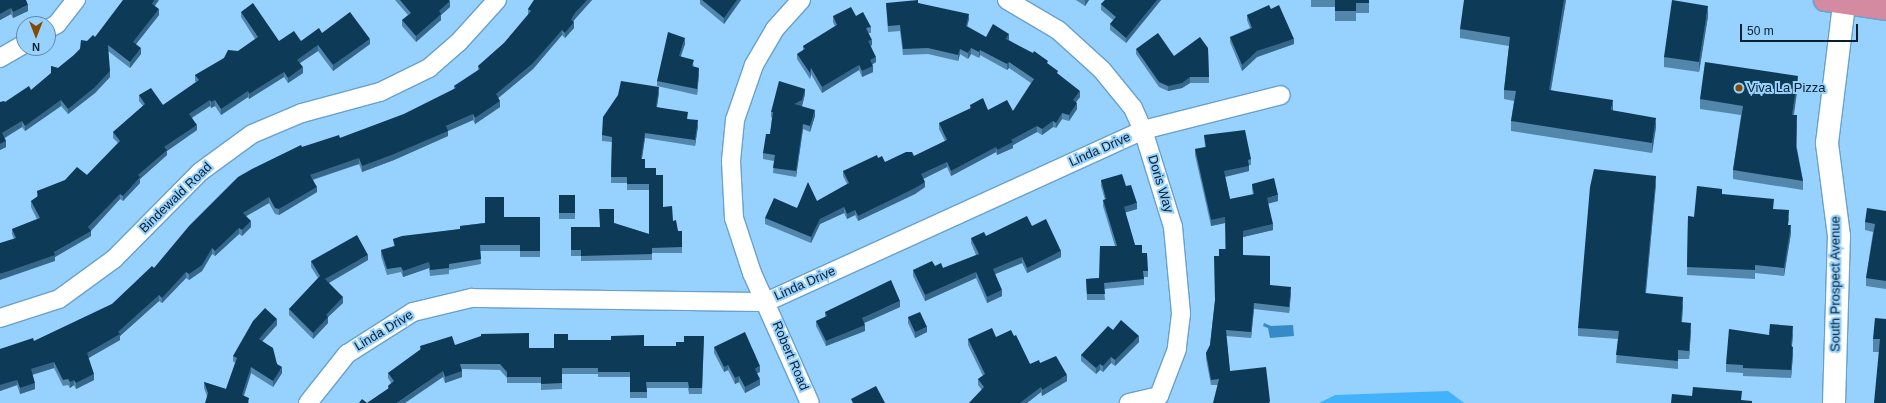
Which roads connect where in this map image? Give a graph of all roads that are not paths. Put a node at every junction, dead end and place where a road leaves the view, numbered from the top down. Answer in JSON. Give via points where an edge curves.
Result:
{"nodes":[{"id":1,"x":76,"y":0,"type":"edge"},
{"id":2,"x":801,"y":0,"type":"edge"},
{"id":3,"x":1007,"y":0,"type":"edge"},
{"id":4,"x":493,"y":1,"type":"edge"},
{"id":5,"x":1836,"y":1,"type":"edge"},
{"id":6,"x":1886,"y":9,"type":"edge"},
{"id":7,"x":56,"y":25,"type":"edge"},
{"id":8,"x":16,"y":49,"type":"edge"},
{"id":9,"x":0,"y":58,"type":"edge"},
{"id":10,"x":1281,"y":95,"type":"dead end"},
{"id":11,"x":1143,"y":130,"type":"junction"},
{"id":12,"x":766,"y":302,"type":"junction"},
{"id":13,"x":0,"y":318,"type":"edge"},
{"id":14,"x":308,"y":403,"type":"edge"},
{"id":15,"x":810,"y":403,"type":"edge"},
{"id":16,"x":1129,"y":403,"type":"edge"},
{"id":17,"x":1834,"y":403,"type":"edge"}],
"edges":[{"from":1,"to":7,"type":"street"},
{"from":2,"to":12,"type":"street","name":"Robert Road","via":[[775,29],[754,65],[735,120],[731,161],[734,218],[752,273]]},
{"from":3,"to":11,"type":"street","name":"Doris Way","via":[[1058,30],[1102,70],[1133,108]]},
{"from":4,"to":13,"type":"street","name":"Bindewald Road","via":[[458,43],[428,68],[380,92],[302,113],[252,134],[200,172],[102,268],[59,299]]},
{"from":5,"to":6,"type":"highway"},
{"from":5,"to":17,"type":"main road","name":"South Prospect Avenue","via":[[1827,143],[1839,236]]},
{"from":8,"to":9,"type":"street"},
{"from":10,"to":11,"type":"street","name":"Linda Drive"},
{"from":11,"to":12,"type":"street","name":"Linda Drive"},
{"from":11,"to":16,"type":"street","name":"Doris Way","via":[[1173,227],[1182,314],[1177,349],[1159,396]]},
{"from":12,"to":14,"type":"street","name":"Linda Drive","via":[[471,298],[413,312],[347,354]]},
{"from":12,"to":15,"type":"street","name":"Robert Road"}]}
